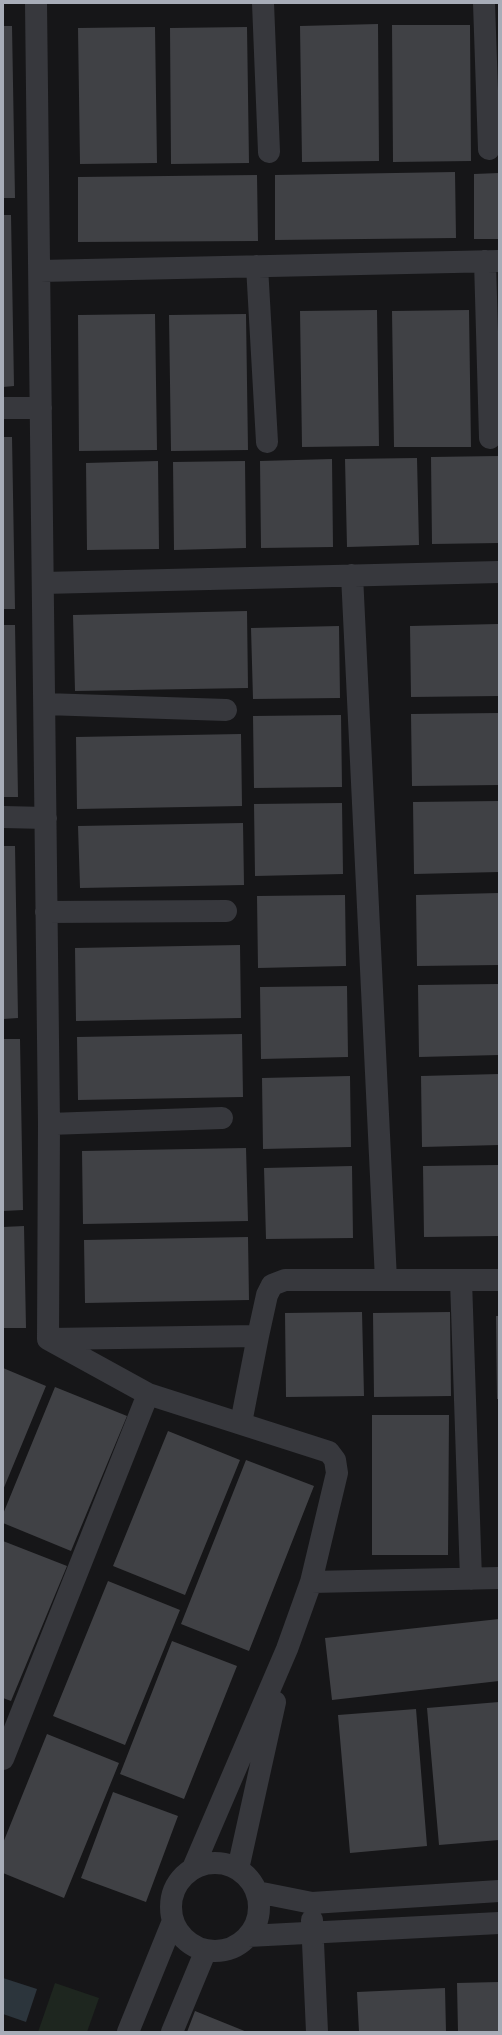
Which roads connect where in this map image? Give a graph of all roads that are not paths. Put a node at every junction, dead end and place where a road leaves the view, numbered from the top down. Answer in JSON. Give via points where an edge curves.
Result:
{"nodes":[{"id":1,"x":36,"y":3,"type":"edge"},
{"id":2,"x":263,"y":3,"type":"edge"},
{"id":3,"x":484,"y":3,"type":"edge"},
{"id":4,"x":489,"y":149,"type":"dead end"},
{"id":5,"x":269,"y":152,"type":"dead end"},
{"id":6,"x":492,"y":261,"type":"edge"},
{"id":7,"x":256,"y":266,"type":"junction"},
{"id":8,"x":40,"y":270,"type":"junction"},
{"id":9,"x":3,"y":408,"type":"edge"},
{"id":10,"x":41,"y":408,"type":"junction"},
{"id":11,"x":490,"y":438,"type":"dead end"},
{"id":12,"x":267,"y":442,"type":"dead end"},
{"id":13,"x":499,"y":572,"type":"edge"},
{"id":14,"x":352,"y":575,"type":"junction"},
{"id":15,"x":43,"y":583,"type":"junction"},
{"id":16,"x":45,"y":704,"type":"junction"},
{"id":17,"x":226,"y":710,"type":"dead end"},
{"id":18,"x":3,"y":817,"type":"edge"},
{"id":19,"x":46,"y":818,"type":"junction"},
{"id":20,"x":226,"y":911,"type":"dead end"},
{"id":21,"x":46,"y":912,"type":"junction"},
{"id":22,"x":222,"y":1118,"type":"dead end"},
{"id":23,"x":49,"y":1124,"type":"junction"},
{"id":24,"x":386,"y":1280,"type":"junction"},
{"id":25,"x":461,"y":1280,"type":"junction"},
{"id":26,"x":499,"y":1280,"type":"edge"},
{"id":27,"x":258,"y":1336,"type":"junction"},
{"id":28,"x":48,"y":1339,"type":"junction"},
{"id":29,"x":148,"y":1394,"type":"junction"},
{"id":30,"x":241,"y":1423,"type":"junction"},
{"id":31,"x":499,"y":1578,"type":"edge"},
{"id":32,"x":471,"y":1579,"type":"junction"},
{"id":33,"x":311,"y":1582,"type":"junction"},
{"id":34,"x":287,"y":1649,"type":"junction"},
{"id":35,"x":3,"y":1759,"type":"edge"},
{"id":36,"x":193,"y":1868,"type":"junction"},
{"id":37,"x":238,"y":1869,"type":"junction"},
{"id":38,"x":499,"y":1891,"type":"edge"},
{"id":39,"x":257,"y":1892,"type":"junction"},
{"id":40,"x":312,"y":1903,"type":"junction"},
{"id":41,"x":173,"y":1921,"type":"junction"},
{"id":42,"x":499,"y":1922,"type":"edge"},
{"id":43,"x":312,"y":1934,"type":"junction"},
{"id":44,"x":248,"y":1936,"type":"junction"},
{"id":45,"x":206,"y":1950,"type":"junction"},
{"id":46,"x":128,"y":2032,"type":"edge"},
{"id":47,"x":172,"y":2032,"type":"edge"},
{"id":48,"x":317,"y":2032,"type":"edge"}],
"edges":[{"from":1,"to":8,"type":"street"},
{"from":2,"to":5,"type":"street"},
{"from":3,"to":4,"type":"street"},
{"from":6,"to":7,"type":"street"},
{"from":6,"to":11,"type":"street"},
{"from":7,"to":8,"type":"street"},
{"from":7,"to":12,"type":"street"},
{"from":8,"to":10,"type":"street"},
{"from":9,"to":10,"type":"street"},
{"from":10,"to":15,"type":"street"},
{"from":13,"to":14,"type":"street"},
{"from":14,"to":15,"type":"street"},
{"from":14,"to":24,"type":"street"},
{"from":15,"to":16,"type":"street"},
{"from":16,"to":17,"type":"street"},
{"from":16,"to":19,"type":"street"},
{"from":18,"to":19,"type":"street"},
{"from":19,"to":21,"type":"street"},
{"from":20,"to":21,"type":"street"},
{"from":21,"to":23,"type":"street"},
{"from":22,"to":23,"type":"street"},
{"from":23,"to":28,"type":"street"},
{"from":24,"to":25,"type":"street"},
{"from":24,"to":27,"type":"street","via":[[285,1280],[272,1285],[267,1295]]},
{"from":25,"to":26,"type":"street"},
{"from":25,"to":32,"type":"street"},
{"from":27,"to":28,"type":"street"},
{"from":27,"to":30,"type":"street"},
{"from":28,"to":29,"type":"street"},
{"from":29,"to":30,"type":"street"},
{"from":29,"to":35,"type":"street"},
{"from":30,"to":33,"type":"street","via":[[329,1452],[335,1460],[337,1473]]},
{"from":31,"to":32,"type":"street"},
{"from":32,"to":33,"type":"street"},
{"from":33,"to":34,"type":"street"},
{"from":34,"to":36,"type":"street"},
{"from":34,"to":37,"type":"street"},
{"from":36,"to":37,"type":"street","via":[[208,1863]]},
{"from":36,"to":41,"type":"street","via":[[173,1891],[170,1906]]},
{"from":37,"to":39,"type":"street","via":[[249,1879]]},
{"from":38,"to":40,"type":"street"},
{"from":39,"to":40,"type":"street"},
{"from":39,"to":44,"type":"street","via":[[259,1908],[256,1923]]},
{"from":40,"to":43,"type":"street"},
{"from":41,"to":45,"type":"street","via":[[180,1934],[192,1945]]},
{"from":41,"to":46,"type":"street"},
{"from":42,"to":43,"type":"street"},
{"from":43,"to":44,"type":"street"},
{"from":43,"to":48,"type":"street"},
{"from":44,"to":45,"type":"street","via":[[236,1945],[222,1950]]},
{"from":45,"to":47,"type":"street"}]}
